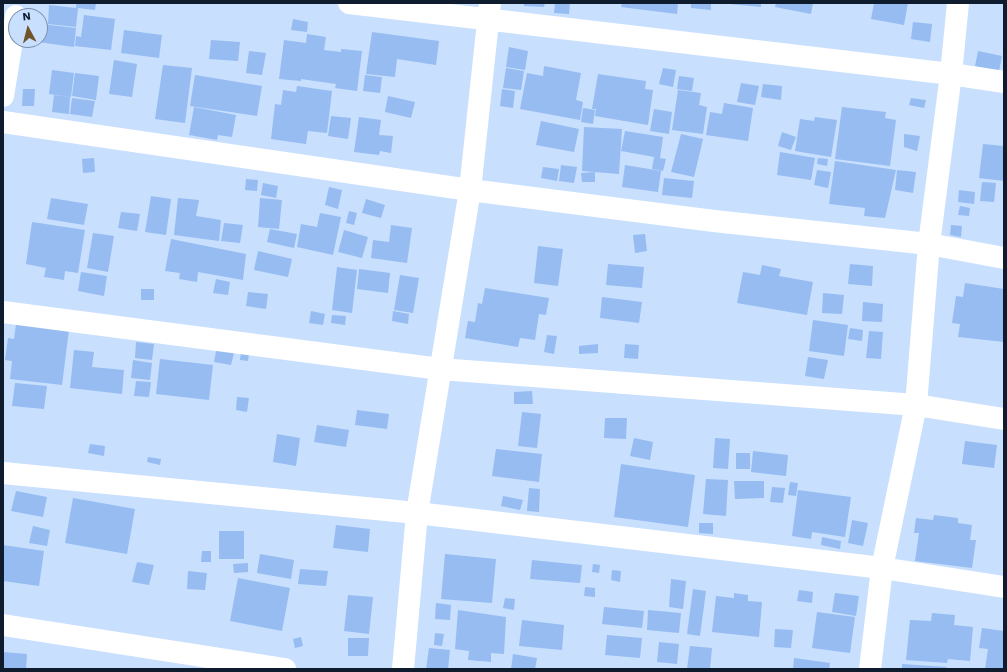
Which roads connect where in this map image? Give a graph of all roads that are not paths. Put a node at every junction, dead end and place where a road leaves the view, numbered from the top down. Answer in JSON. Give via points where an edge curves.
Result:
{"nodes":[{"id":1,"x":349,"y":3,"type":"edge"},
{"id":2,"x":958,"y":3,"type":"edge"},
{"id":3,"x":489,"y":11,"type":"edge"},
{"id":4,"x":11,"y":48,"type":"edge"},
{"id":5,"x":951,"y":74,"type":"junction"},
{"id":6,"x":1004,"y":82,"type":"edge"},
{"id":7,"x":3,"y":96,"type":"edge"},
{"id":8,"x":3,"y":122,"type":"edge"},
{"id":9,"x":470,"y":190,"type":"junction"},
{"id":10,"x":929,"y":244,"type":"junction"},
{"id":11,"x":1004,"y":258,"type":"edge"},
{"id":12,"x":3,"y":312,"type":"edge"},
{"id":13,"x":440,"y":369,"type":"junction"},
{"id":14,"x":916,"y":405,"type":"junction"},
{"id":15,"x":1004,"y":419,"type":"edge"},
{"id":16,"x":3,"y":473,"type":"edge"},
{"id":17,"x":417,"y":514,"type":"junction"},
{"id":18,"x":882,"y":568,"type":"junction"},
{"id":19,"x":1004,"y":587,"type":"edge"},
{"id":20,"x":3,"y":625,"type":"edge"},
{"id":21,"x":285,"y":669,"type":"edge"},
{"id":22,"x":403,"y":669,"type":"edge"},
{"id":23,"x":870,"y":669,"type":"edge"}],
"edges":[{"from":1,"to":3,"type":"street"},
{"from":2,"to":5,"type":"street"},
{"from":3,"to":5,"type":"street"},
{"from":3,"to":9,"type":"street"},
{"from":4,"to":7,"type":"street"},
{"from":5,"to":6,"type":"street"},
{"from":5,"to":10,"type":"street"},
{"from":8,"to":9,"type":"street"},
{"from":9,"to":10,"type":"street","via":[[706,220]]},
{"from":9,"to":13,"type":"street"},
{"from":10,"to":11,"type":"street"},
{"from":10,"to":14,"type":"street"},
{"from":12,"to":13,"type":"street"},
{"from":13,"to":14,"type":"street"},
{"from":13,"to":17,"type":"street"},
{"from":14,"to":15,"type":"street"},
{"from":14,"to":18,"type":"street"},
{"from":16,"to":17,"type":"street"},
{"from":17,"to":18,"type":"street"},
{"from":17,"to":22,"type":"street"},
{"from":18,"to":19,"type":"street"},
{"from":18,"to":23,"type":"street"},
{"from":20,"to":21,"type":"street"}]}
